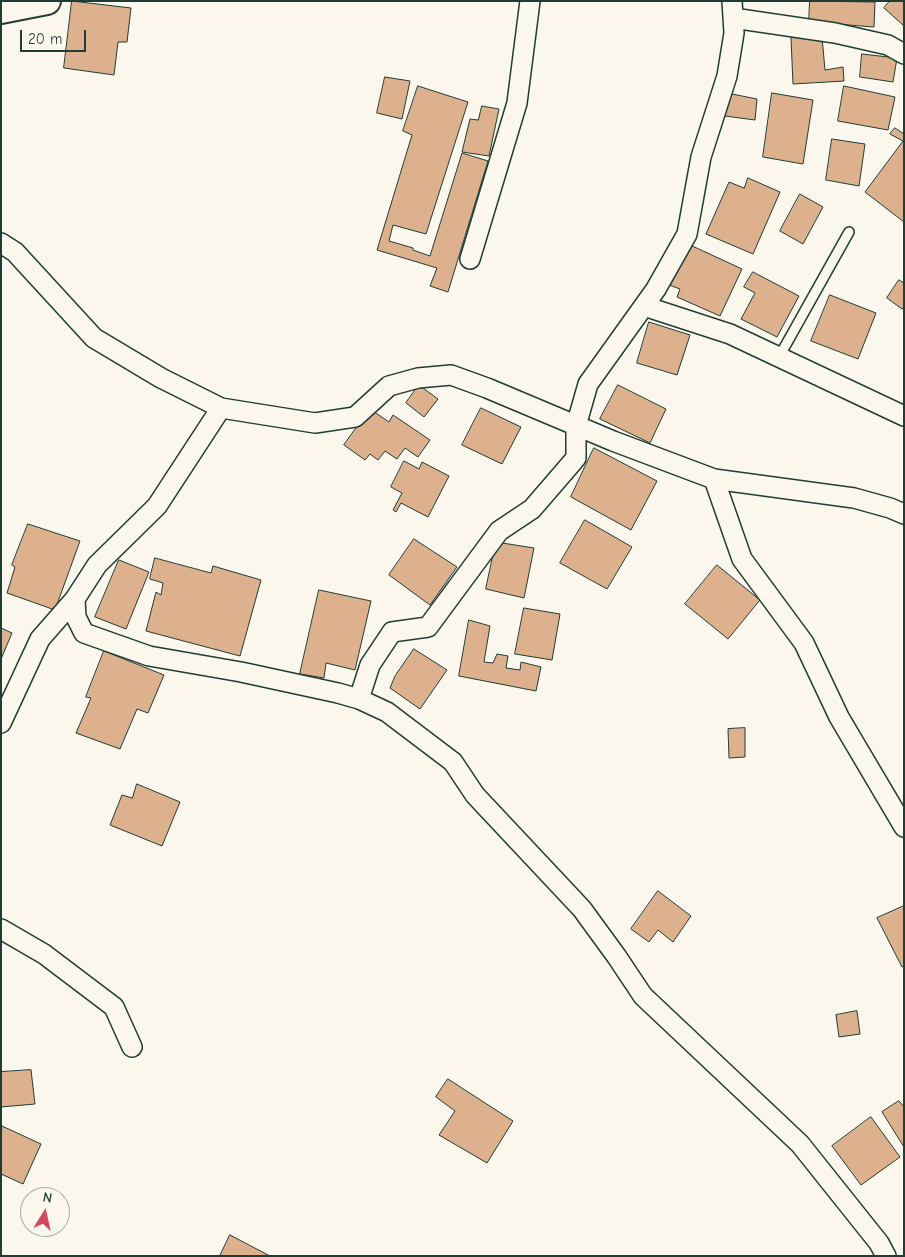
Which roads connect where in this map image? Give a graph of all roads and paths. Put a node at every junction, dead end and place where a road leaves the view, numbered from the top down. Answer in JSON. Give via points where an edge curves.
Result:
{"nodes":[{"id":1,"x":47,"y":1,"type":"edge"},
{"id":2,"x":530,"y":1,"type":"edge"},
{"id":3,"x":733,"y":9,"type":"edge"},
{"id":4,"x":1,"y":10,"type":"edge"},
{"id":5,"x":904,"y":54,"type":"edge"},
{"id":6,"x":849,"y":232,"type":"dead end"},
{"id":7,"x":1,"y":243,"type":"edge"},
{"id":8,"x":470,"y":259,"type":"dead end"},
{"id":9,"x":644,"y":306,"type":"junction"},
{"id":10,"x":778,"y":357,"type":"junction"},
{"id":11,"x":221,"y":408,"type":"junction"},
{"id":12,"x":904,"y":416,"type":"edge"},
{"id":13,"x":576,"y":426,"type":"junction"},
{"id":14,"x":714,"y":479,"type":"junction"},
{"id":15,"x":904,"y":514,"type":"edge"},
{"id":16,"x":75,"y":598,"type":"junction"},
{"id":17,"x":360,"y":699,"type":"junction"},
{"id":18,"x":1,"y":723,"type":"edge"},
{"id":19,"x":904,"y":827,"type":"edge"},
{"id":20,"x":1,"y":929,"type":"edge"},
{"id":21,"x":132,"y":1047,"type":"dead end"},
{"id":22,"x":886,"y":1256,"type":"edge"}],
"edges":[{"from":1,"to":4,"type":"street"},
{"from":2,"to":8,"type":"street","via":[[517,104]]},
{"from":3,"to":5,"type":"street","via":[[888,45]]},
{"from":3,"to":9,"type":"street","via":[[734,33],[727,76],[701,157],[686,234]]},
{"from":6,"to":10,"type":"lane"},
{"from":7,"to":11,"type":"street","via":[[15,252],[94,338]]},
{"from":9,"to":10,"type":"street","via":[[730,334]]},
{"from":9,"to":13,"type":"street","via":[[588,384]]},
{"from":10,"to":12,"type":"street"},
{"from":11,"to":13,"type":"street","via":[[315,423],[354,417],[389,386],[418,378],[451,375]]},
{"from":11,"to":16,"type":"street","via":[[157,506],[97,565]]},
{"from":13,"to":14,"type":"street"},
{"from":13,"to":17,"type":"street","via":[[576,458],[532,509],[499,531],[428,626],[392,632],[370,666]]},
{"from":14,"to":15,"type":"street","via":[[854,498]]},
{"from":14,"to":19,"type":"street","via":[[742,560],[804,643],[839,717]]},
{"from":16,"to":17,"type":"street","via":[[76,617],[84,633],[149,656],[241,672]]},
{"from":16,"to":18,"type":"street","via":[[40,639]]},
{"from":17,"to":22,"type":"street","via":[[387,712],[453,762],[475,795],[582,909],[643,996],[800,1144],[880,1243]]},
{"from":20,"to":21,"type":"street","via":[[44,954],[114,1008]]}]}
